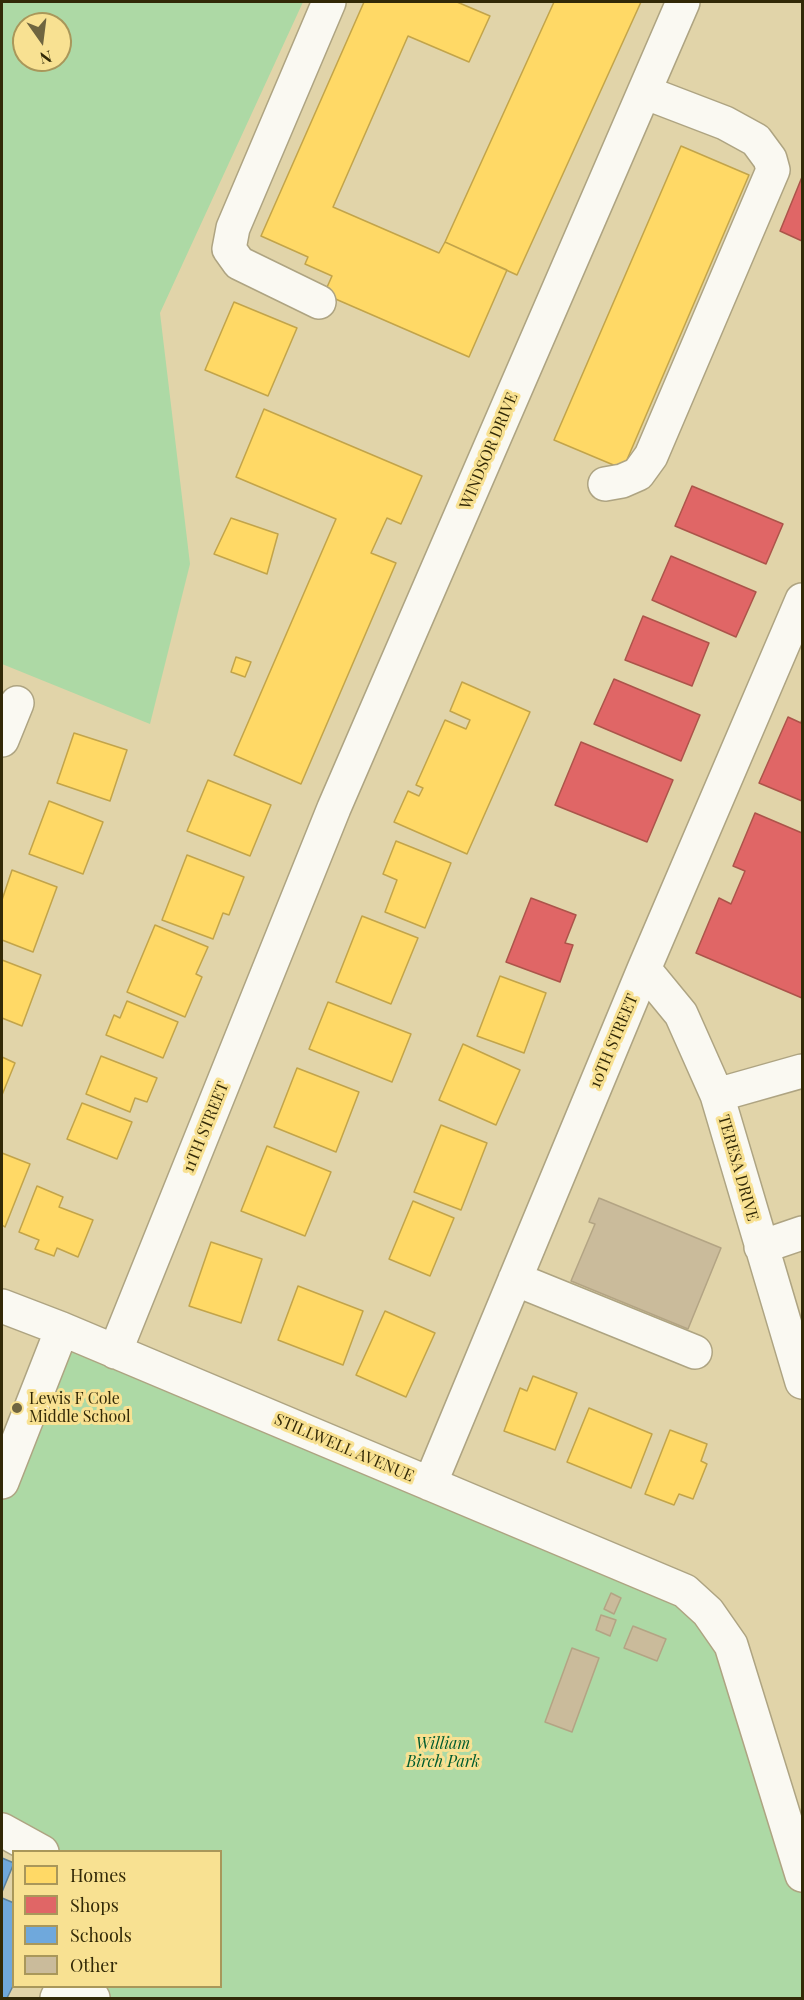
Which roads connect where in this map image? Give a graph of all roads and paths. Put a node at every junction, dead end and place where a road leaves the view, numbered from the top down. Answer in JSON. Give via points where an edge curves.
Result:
{"nodes":[{"id":1,"x":329,"y":2,"type":"edge"},
{"id":2,"x":683,"y":2,"type":"edge"},
{"id":3,"x":644,"y":92,"type":"junction"},
{"id":4,"x":319,"y":302,"type":"dead end"},
{"id":5,"x":605,"y":484,"type":"dead end"},
{"id":6,"x":802,"y":600,"type":"edge"},
{"id":7,"x":17,"y":703,"type":"dead end"},
{"id":8,"x":2,"y":740,"type":"edge"},
{"id":9,"x":297,"y":902,"type":"joint"},
{"id":10,"x":644,"y":969,"type":"junction"},
{"id":11,"x":802,"y":1071,"type":"edge"},
{"id":12,"x":717,"y":1095,"type":"junction"},
{"id":13,"x":802,"y":1233,"type":"edge"},
{"id":14,"x":761,"y":1247,"type":"junction"},
{"id":15,"x":515,"y":1279,"type":"junction"},
{"id":16,"x":2,"y":1306,"type":"edge"},
{"id":17,"x":62,"y":1329,"type":"junction"},
{"id":18,"x":115,"y":1352,"type":"junction"},
{"id":19,"x":695,"y":1352,"type":"dead end"},
{"id":20,"x":800,"y":1364,"type":"edge"},
{"id":21,"x":2,"y":1482,"type":"edge"},
{"id":22,"x":430,"y":1484,"type":"junction"},
{"id":23,"x":2,"y":1830,"type":"edge"},
{"id":24,"x":40,"y":1850,"type":"edge"},
{"id":25,"x":802,"y":1875,"type":"edge"}],
"edges":[{"from":1,"to":4,"type":"street","via":[[232,228],[229,249],[238,263]]},
{"from":2,"to":3,"type":"street","name":"WINDSOR DRIVE"},
{"from":3,"to":5,"type":"street","via":[[725,123],[756,140],[773,170],[651,456],[638,474]]},
{"from":3,"to":9,"type":"street","name":"WINDSOR DRIVE"},
{"from":6,"to":10,"type":"street","name":"10TH STREET"},
{"from":7,"to":8,"type":"street"},
{"from":9,"to":18,"type":"street","name":"11TH STREET"},
{"from":10,"to":12,"type":"street","name":"TERESA DRIVE","via":[[681,1014]]},
{"from":10,"to":15,"type":"street","name":"10TH STREET"},
{"from":11,"to":12,"type":"street"},
{"from":12,"to":14,"type":"street","name":"TERESA DRIVE"},
{"from":13,"to":14,"type":"street"},
{"from":14,"to":20,"type":"street","name":"TERESA DRIVE"},
{"from":15,"to":19,"type":"street"},
{"from":15,"to":22,"type":"street","name":"10TH STREET"},
{"from":16,"to":17,"type":"street","name":"STILLWELL AVENUE"},
{"from":17,"to":18,"type":"street","name":"STILLWELL AVENUE"},
{"from":17,"to":21,"type":"street"},
{"from":18,"to":22,"type":"street","name":"STILLWELL AVENUE"},
{"from":22,"to":25,"type":"street","name":"STILLWELL AVENUE","via":[[685,1591],[708,1612],[731,1645]]},
{"from":23,"to":24,"type":"street"}]}
